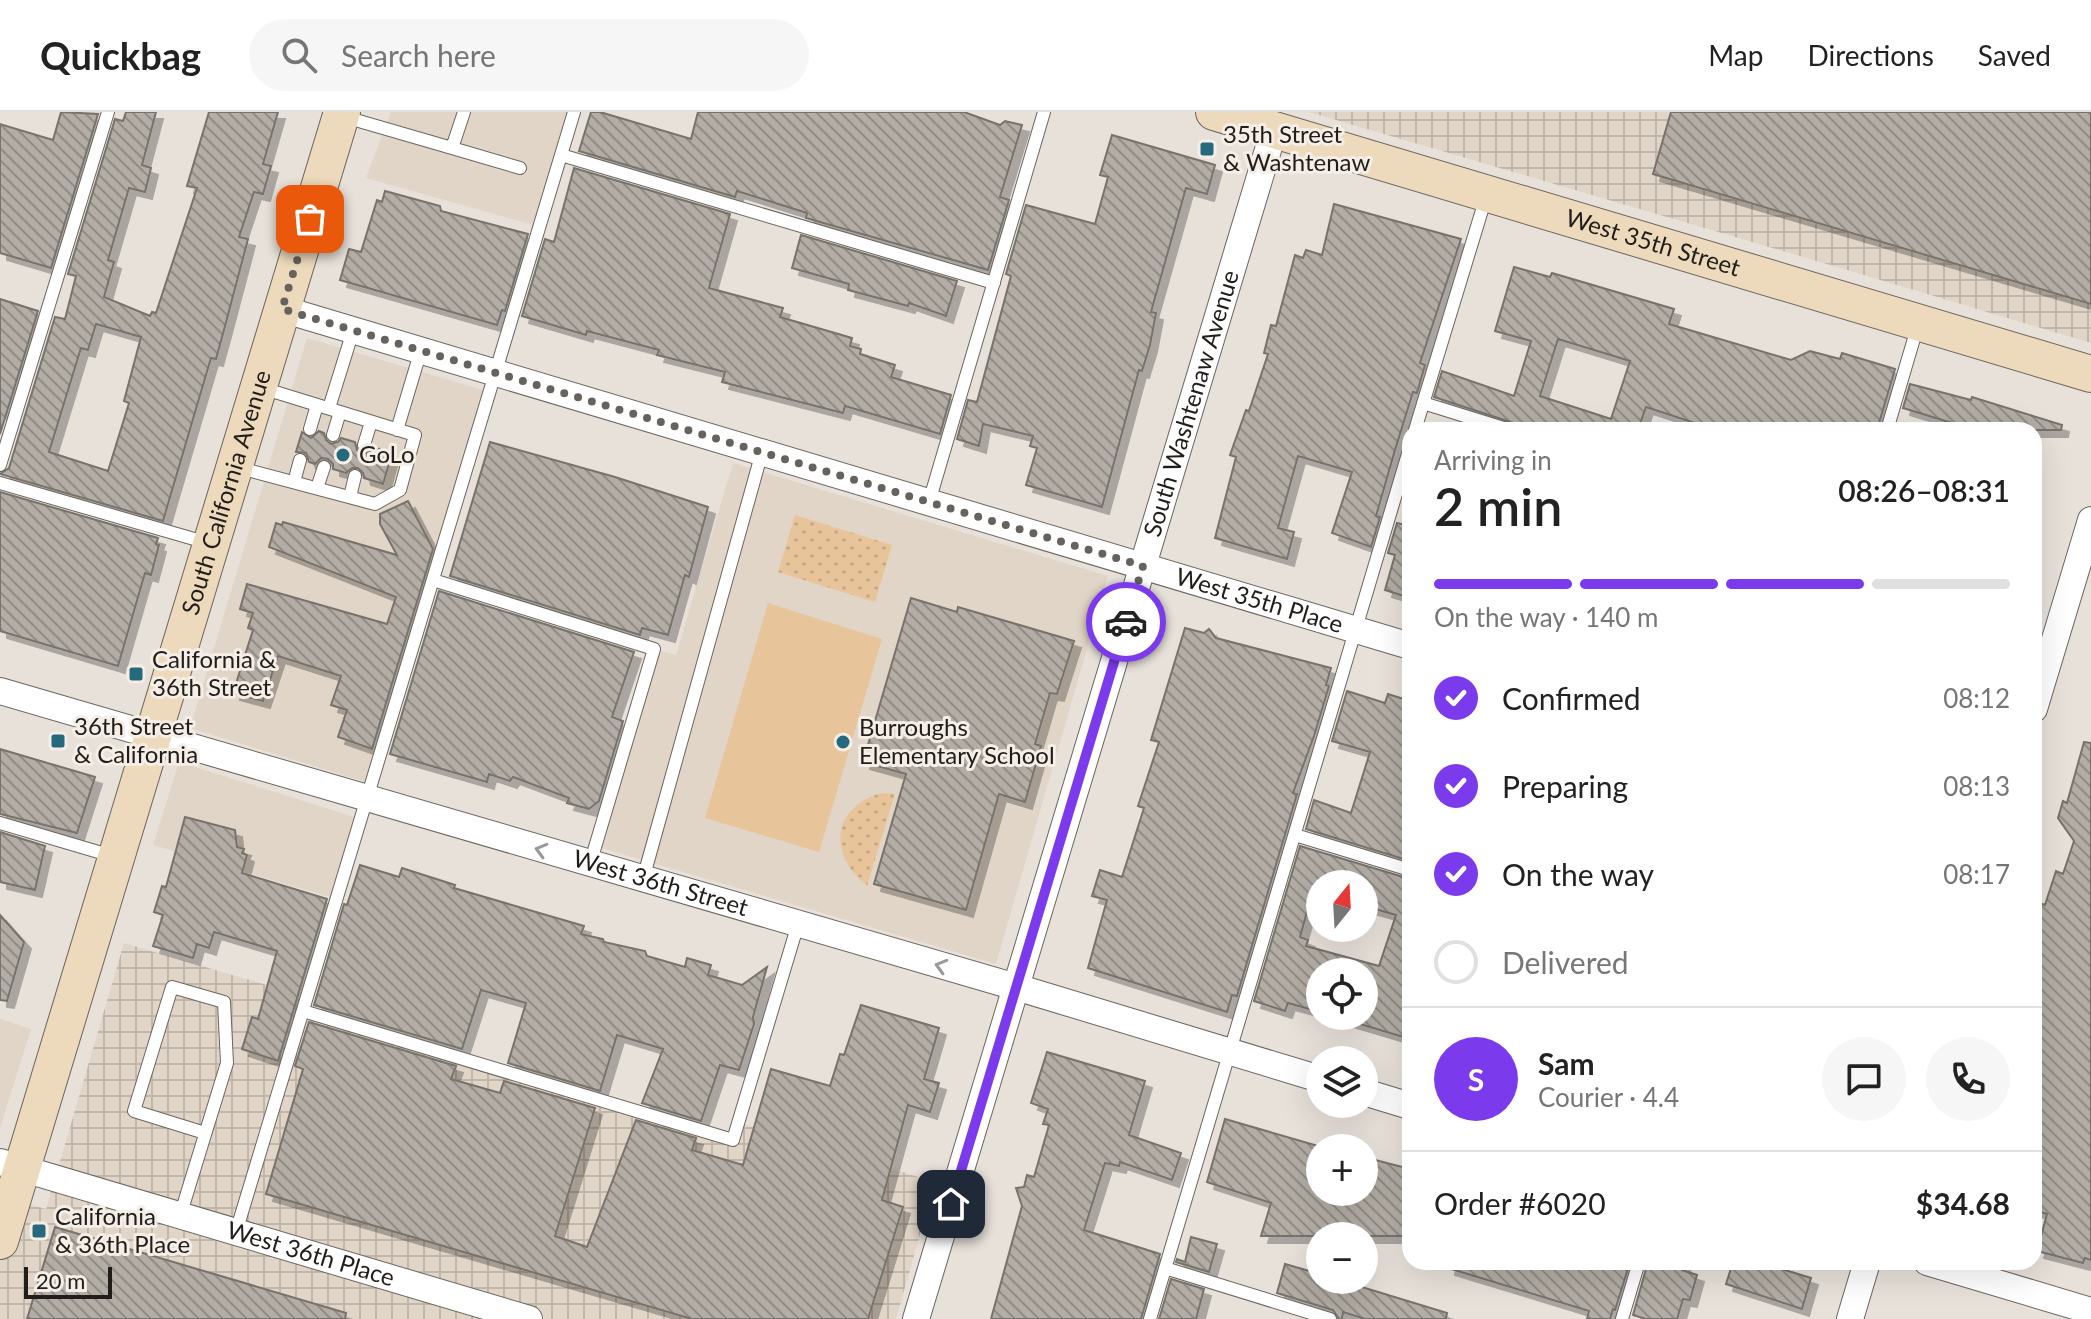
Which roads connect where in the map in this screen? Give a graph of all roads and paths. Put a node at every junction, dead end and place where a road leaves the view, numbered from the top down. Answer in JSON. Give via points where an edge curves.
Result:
{"nodes":[{"id":1,"x":108,"y":112,"type":"edge"},
{"id":2,"x":464,"y":112,"type":"edge"},
{"id":3,"x":574,"y":112,"type":"edge"},
{"id":4,"x":1044,"y":112,"type":"edge"},
{"id":5,"x":1214,"y":112,"type":"edge"},
{"id":6,"x":342,"y":114,"type":"edge"},
{"id":7,"x":1274,"y":130,"type":"junction"},
{"id":8,"x":452,"y":148,"type":"junction"},
{"id":9,"x":561,"y":155,"type":"junction"},
{"id":10,"x":520,"y":168,"type":"dead end"},
{"id":11,"x":1487,"y":194,"type":"junction"},
{"id":12,"x":994,"y":283,"type":"junction"},
{"id":13,"x":282,"y":309,"type":"junction"},
{"id":14,"x":1919,"y":322,"type":"junction"},
{"id":15,"x":353,"y":331,"type":"junction"},
{"id":16,"x":421,"y":350,"type":"junction"},
{"id":17,"x":496,"y":373,"type":"junction"},
{"id":18,"x":2091,"y":374,"type":"edge"},
{"id":19,"x":259,"y":387,"type":"junction"},
{"id":20,"x":1423,"y":403,"type":"junction"},
{"id":21,"x":329,"y":409,"type":"junction"},
{"id":22,"x":371,"y":422,"type":"junction"},
{"id":23,"x":1417,"y":422,"type":"edge"},
{"id":24,"x":1484,"y":422,"type":"edge"},
{"id":25,"x":1889,"y":422,"type":"edge"},
{"id":26,"x":310,"y":429,"type":"dead end"},
{"id":27,"x":397,"y":430,"type":"junction"},
{"id":28,"x":333,"y":435,"type":"dead end"},
{"id":29,"x":364,"y":445,"type":"dead end"},
{"id":30,"x":762,"y":452,"type":"junction"},
{"id":31,"x":300,"y":460,"type":"dead end"},
{"id":32,"x":0,"y":465,"type":"edge"},
{"id":33,"x":235,"y":466,"type":"junction"},
{"id":34,"x":324,"y":467,"type":"dead end"},
{"id":35,"x":1402,"y":474,"type":"edge"},
{"id":36,"x":355,"y":476,"type":"dead end"},
{"id":37,"x":294,"y":482,"type":"junction"},
{"id":38,"x":0,"y":483,"type":"edge"},
{"id":39,"x":317,"y":488,"type":"junction"},
{"id":40,"x":350,"y":497,"type":"junction"},
{"id":41,"x":929,"y":502,"type":"junction"},
{"id":42,"x":2091,"y":520,"type":"edge"},
{"id":43,"x":211,"y":544,"type":"junction"},
{"id":44,"x":1143,"y":566,"type":"junction"},
{"id":45,"x":433,"y":580,"type":"junction"},
{"id":46,"x":1356,"y":629,"type":"junction"},
{"id":47,"x":1402,"y":643,"type":"edge"},
{"id":48,"x":2042,"y":682,"type":"edge"},
{"id":49,"x":0,"y":691,"type":"edge"},
{"id":50,"x":152,"y":737,"type":"junction"},
{"id":51,"x":367,"y":799,"type":"junction"},
{"id":52,"x":0,"y":823,"type":"edge"},
{"id":53,"x":1295,"y":835,"type":"junction"},
{"id":54,"x":116,"y":857,"type":"junction"},
{"id":55,"x":590,"y":864,"type":"junction"},
{"id":56,"x":1402,"y":868,"type":"edge"},
{"id":57,"x":643,"y":879,"type":"junction"},
{"id":58,"x":798,"y":924,"type":"junction"},
{"id":59,"x":1016,"y":987,"type":"junction"},
{"id":60,"x":303,"y":1011,"type":"junction"},
{"id":61,"x":1231,"y":1052,"type":"junction"},
{"id":62,"x":1306,"y":1075,"type":"edge"},
{"id":63,"x":1378,"y":1096,"type":"edge"},
{"id":64,"x":1402,"y":1104,"type":"edge"},
{"id":65,"x":205,"y":1133,"type":"junction"},
{"id":66,"x":11,"y":1165,"type":"edge"},
{"id":67,"x":180,"y":1216,"type":"junction"},
{"id":68,"x":236,"y":1232,"type":"junction"},
{"id":69,"x":0,"y":1241,"type":"edge"},
{"id":70,"x":1165,"y":1268,"type":"junction"},
{"id":71,"x":1637,"y":1270,"type":"edge"},
{"id":72,"x":1865,"y":1270,"type":"edge"},
{"id":73,"x":1954,"y":1270,"type":"edge"},
{"id":74,"x":2091,"y":1311,"type":"edge"},
{"id":75,"x":529,"y":1319,"type":"edge"},
{"id":76,"x":916,"y":1319,"type":"edge"},
{"id":77,"x":1150,"y":1319,"type":"edge"},
{"id":78,"x":1330,"y":1319,"type":"edge"},
{"id":79,"x":1622,"y":1319,"type":"edge"},
{"id":80,"x":1850,"y":1319,"type":"edge"}],
"edges":[{"from":1,"to":32,"type":"lane"},
{"from":2,"to":8,"type":"lane"},
{"from":3,"to":9,"type":"lane"},
{"from":4,"to":12,"type":"lane"},
{"from":5,"to":7,"type":"main road","name":"West 35th Street"},
{"from":6,"to":8,"type":"lane"},
{"from":6,"to":13,"type":"main road","name":"South California Avenue"},
{"from":7,"to":11,"type":"main road","name":"West 35th Street"},
{"from":7,"to":44,"type":"street","name":"South Washtenaw Avenue"},
{"from":8,"to":10,"type":"lane"},
{"from":9,"to":12,"type":"lane"},
{"from":9,"to":17,"type":"lane"},
{"from":11,"to":14,"type":"main road","name":"West 35th Street"},
{"from":11,"to":20,"type":"lane"},
{"from":12,"to":41,"type":"lane"},
{"from":13,"to":15,"type":"street","name":"West 35th Place"},
{"from":13,"to":19,"type":"main road","name":"South California Avenue"},
{"from":14,"to":18,"type":"main road","name":"West 35th Street"},
{"from":14,"to":25,"type":"lane"},
{"from":15,"to":16,"type":"street","name":"West 35th Place"},
{"from":15,"to":21,"type":"lane"},
{"from":16,"to":17,"type":"street","name":"West 35th Place"},
{"from":16,"to":27,"type":"lane"},
{"from":17,"to":30,"type":"street","name":"West 35th Place"},
{"from":17,"to":45,"type":"lane"},
{"from":19,"to":21,"type":"lane"},
{"from":19,"to":33,"type":"main road","name":"South California Avenue"},
{"from":20,"to":23,"type":"lane"},
{"from":20,"to":24,"type":"lane"},
{"from":21,"to":22,"type":"lane"},
{"from":21,"to":26,"type":"lane"},
{"from":21,"to":28,"type":"lane"},
{"from":22,"to":27,"type":"lane"},
{"from":22,"to":29,"type":"lane"},
{"from":27,"to":40,"type":"lane","via":[[415,435],[400,490],[375,504]]},
{"from":30,"to":41,"type":"street","name":"West 35th Place"},
{"from":30,"to":57,"type":"lane"},
{"from":31,"to":37,"type":"lane"},
{"from":33,"to":37,"type":"lane"},
{"from":33,"to":43,"type":"main road","name":"South California Avenue"},
{"from":34,"to":39,"type":"lane"},
{"from":35,"to":46,"type":"lane"},
{"from":36,"to":40,"type":"lane"},
{"from":37,"to":39,"type":"lane"},
{"from":38,"to":43,"type":"lane"},
{"from":39,"to":40,"type":"lane"},
{"from":41,"to":44,"type":"street","name":"West 35th Place"},
{"from":42,"to":48,"type":"street"},
{"from":43,"to":50,"type":"main road","name":"South California Avenue"},
{"from":44,"to":46,"type":"street","name":"West 35th Place"},
{"from":44,"to":59,"type":"street","name":"South Washtenaw Avenue"},
{"from":45,"to":51,"type":"lane"},
{"from":45,"to":55,"type":"lane","via":[[654,649]]},
{"from":46,"to":47,"type":"street","name":"West 35th Place"},
{"from":46,"to":53,"type":"lane"},
{"from":49,"to":50,"type":"street","name":"West 36th Street"},
{"from":50,"to":51,"type":"street","name":"West 36th Street"},
{"from":50,"to":54,"type":"main road","name":"South California Avenue"},
{"from":55,"to":51,"type":"street","name":"West 36th Street","one_way":true},
{"from":51,"to":60,"type":"lane"},
{"from":52,"to":54,"type":"lane"},
{"from":53,"to":56,"type":"lane"},
{"from":53,"to":61,"type":"lane"},
{"from":54,"to":66,"type":"main road","name":"South California Avenue"},
{"from":55,"to":57,"type":"street","name":"West 36th Street"},
{"from":57,"to":58,"type":"street","name":"West 36th Street"},
{"from":59,"to":58,"type":"street","name":"West 36th Street","one_way":true},
{"from":58,"to":60,"type":"lane","via":[[733,1140]]},
{"from":59,"to":61,"type":"street","name":"West 36th Street"},
{"from":59,"to":76,"type":"street","name":"South Washtenaw Avenue"},
{"from":60,"to":68,"type":"lane"},
{"from":61,"to":62,"type":"street","name":"West 36th Street"},
{"from":61,"to":70,"type":"lane"},
{"from":63,"to":64,"type":"street"},
{"from":65,"to":65,"type":"lane","via":[[227,1063],[224,1002],[172,987],[134,1111]]},
{"from":65,"to":67,"type":"lane"},
{"from":66,"to":67,"type":"street","name":"West 36th Place"},
{"from":66,"to":69,"type":"main road","name":"South California Avenue"},
{"from":67,"to":68,"type":"street","name":"West 36th Place"},
{"from":68,"to":75,"type":"street","name":"West 36th Place"},
{"from":70,"to":77,"type":"lane"},
{"from":70,"to":78,"type":"lane"},
{"from":71,"to":79,"type":"lane"},
{"from":72,"to":80,"type":"street"},
{"from":73,"to":74,"type":"street"}]}
